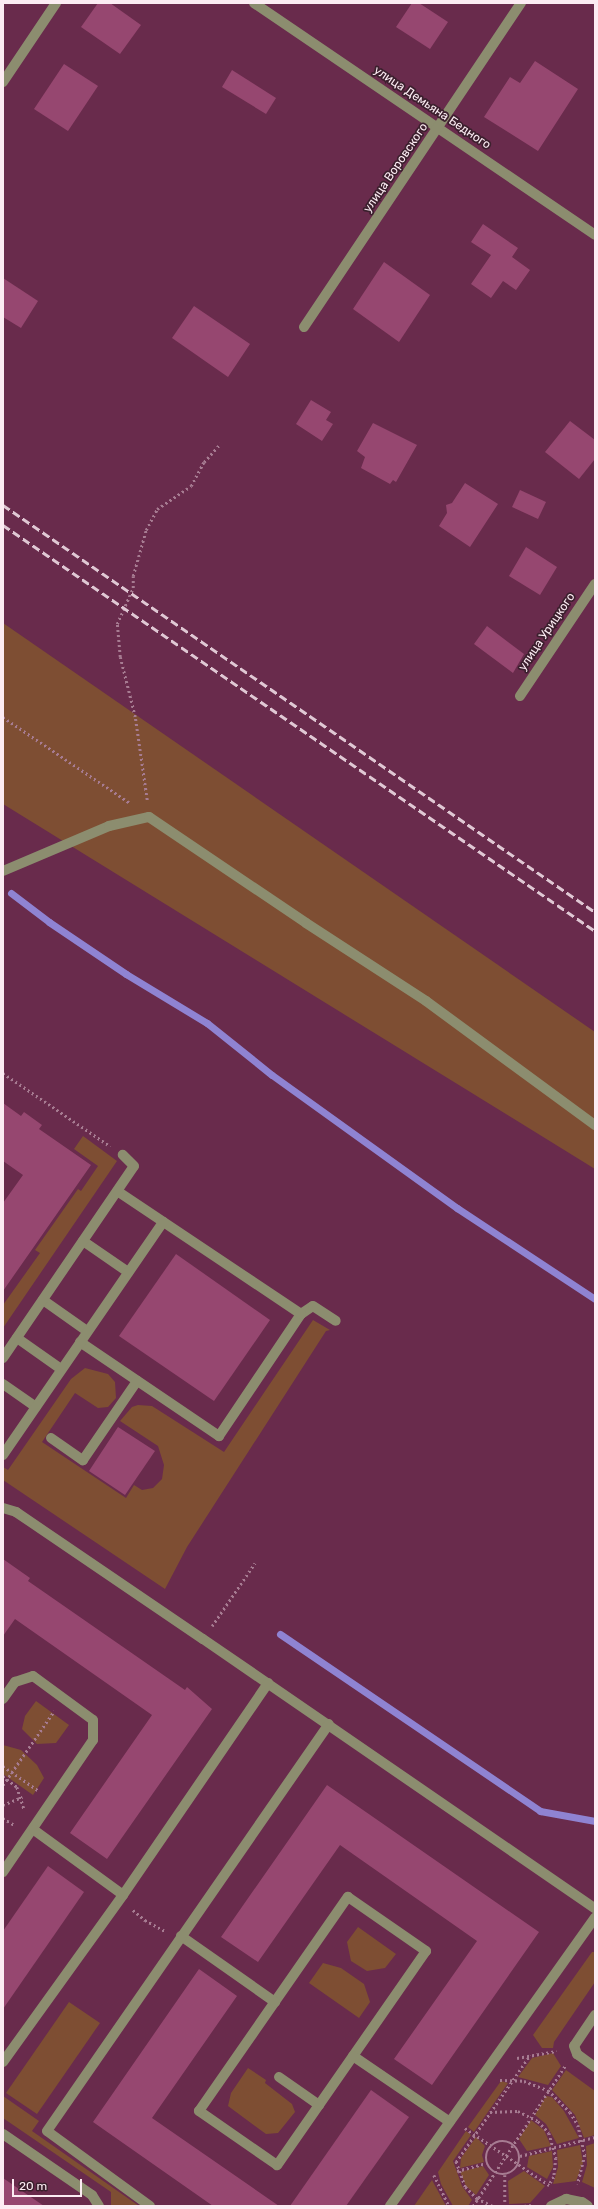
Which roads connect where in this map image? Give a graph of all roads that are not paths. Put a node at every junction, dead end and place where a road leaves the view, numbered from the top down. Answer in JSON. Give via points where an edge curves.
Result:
{"nodes":[{"id":1,"x":56,"y":3,"type":"edge"},
{"id":2,"x":254,"y":3,"type":"edge"},
{"id":3,"x":521,"y":3,"type":"edge"},
{"id":4,"x":3,"y":82,"type":"edge"},
{"id":5,"x":439,"y":128,"type":"junction"},
{"id":6,"x":595,"y":235,"type":"edge"},
{"id":7,"x":304,"y":327,"type":"dead end"},
{"id":8,"x":595,"y":584,"type":"edge"},
{"id":9,"x":520,"y":696,"type":"dead end"},
{"id":10,"x":3,"y":871,"type":"edge"},
{"id":11,"x":595,"y":1125,"type":"edge"},
{"id":12,"x":123,"y":1155,"type":"road end"},
{"id":13,"x":117,"y":1191,"type":"junction"},
{"id":14,"x":163,"y":1222,"type":"junction"},
{"id":15,"x":83,"y":1241,"type":"junction"},
{"id":16,"x":128,"y":1272,"type":"junction"},
{"id":17,"x":43,"y":1300,"type":"junction"},
{"id":18,"x":302,"y":1314,"type":"junction"},
{"id":19,"x":336,"y":1321,"type":"dead end"},
{"id":20,"x":87,"y":1331,"type":"junction"},
{"id":21,"x":16,"y":1338,"type":"junction"},
{"id":22,"x":80,"y":1342,"type":"junction"},
{"id":23,"x":3,"y":1358,"type":"edge"},
{"id":24,"x":61,"y":1369,"type":"junction"},
{"id":25,"x":137,"y":1381,"type":"junction"},
{"id":26,"x":3,"y":1384,"type":"edge"},
{"id":27,"x":36,"y":1407,"type":"junction"},
{"id":28,"x":51,"y":1438,"type":"dead end"},
{"id":29,"x":3,"y":1455,"type":"edge"},
{"id":30,"x":3,"y":1508,"type":"edge"},
{"id":31,"x":268,"y":1683,"type":"junction"},
{"id":32,"x":3,"y":1699,"type":"edge"},
{"id":33,"x":329,"y":1724,"type":"junction"},
{"id":34,"x":34,"y":1830,"type":"junction"},
{"id":35,"x":3,"y":1872,"type":"edge"},
{"id":36,"x":123,"y":1895,"type":"junction"},
{"id":37,"x":595,"y":1908,"type":"edge"},
{"id":38,"x":595,"y":1918,"type":"edge"},
{"id":39,"x":181,"y":1936,"type":"junction"},
{"id":40,"x":275,"y":2002,"type":"junction"},
{"id":41,"x":595,"y":2015,"type":"edge"},
{"id":42,"x":353,"y":2056,"type":"junction"},
{"id":43,"x":3,"y":2062,"type":"edge"},
{"id":44,"x":595,"y":2067,"type":"edge"},
{"id":45,"x":279,"y":2077,"type":"dead end"},
{"id":46,"x":319,"y":2105,"type":"junction"},
{"id":47,"x":450,"y":2122,"type":"junction"},
{"id":48,"x":3,"y":2134,"type":"edge"},
{"id":49,"x":99,"y":2206,"type":"edge"},
{"id":50,"x":150,"y":2206,"type":"edge"},
{"id":51,"x":390,"y":2206,"type":"edge"},
{"id":52,"x":551,"y":2206,"type":"edge"},
{"id":53,"x":588,"y":2206,"type":"edge"}],
"edges":[{"from":1,"to":4,"type":"street"},
{"from":2,"to":5,"type":"street","name":"улица Демьяна Бедного"},
{"from":3,"to":5,"type":"street","name":"улица Воровского"},
{"from":5,"to":6,"type":"street","name":"улица Демьяна Бедного"},
{"from":5,"to":7,"type":"street","name":"улица Воровского"},
{"from":8,"to":9,"type":"street","name":"улица Урицкого"},
{"from":10,"to":11,"type":"street","via":[[109,826],[149,816],[426,1001]]},
{"from":12,"to":13,"type":"street","via":[[134,1166]]},
{"from":13,"to":14,"type":"street"},
{"from":13,"to":15,"type":"street"},
{"from":14,"to":16,"type":"street"},
{"from":14,"to":18,"type":"street"},
{"from":15,"to":16,"type":"street"},
{"from":15,"to":17,"type":"street"},
{"from":16,"to":20,"type":"street"},
{"from":17,"to":20,"type":"street"},
{"from":17,"to":21,"type":"street"},
{"from":18,"to":19,"type":"street","via":[[314,1306]]},
{"from":18,"to":25,"type":"street","via":[[219,1436]]},
{"from":20,"to":22,"type":"street"},
{"from":21,"to":23,"type":"street"},
{"from":21,"to":24,"type":"street"},
{"from":22,"to":24,"type":"street"},
{"from":22,"to":25,"type":"street"},
{"from":24,"to":27,"type":"street"},
{"from":25,"to":28,"type":"street","via":[[83,1460]]},
{"from":26,"to":27,"type":"street"},
{"from":27,"to":29,"type":"street"},
{"from":30,"to":31,"type":"street","via":[[16,1512]]},
{"from":31,"to":33,"type":"street"},
{"from":31,"to":36,"type":"street"},
{"from":32,"to":34,"type":"street","via":[[15,1682],[33,1676],[93,1720],[93,1740]]},
{"from":33,"to":37,"type":"street"},
{"from":33,"to":39,"type":"street"},
{"from":34,"to":35,"type":"street"},
{"from":34,"to":36,"type":"street"},
{"from":36,"to":43,"type":"street"},
{"from":38,"to":47,"type":"street"},
{"from":39,"to":40,"type":"street"},
{"from":39,"to":50,"type":"street","via":[[47,2131]]},
{"from":40,"to":42,"type":"street","via":[[348,1897],[426,1951]]},
{"from":40,"to":46,"type":"street","via":[[199,2111],[277,2165]]},
{"from":41,"to":44,"type":"street","via":[[574,2046],[577,2054]]},
{"from":42,"to":46,"type":"street"},
{"from":42,"to":47,"type":"street"},
{"from":45,"to":46,"type":"street"},
{"from":47,"to":51,"type":"street"},
{"from":48,"to":49,"type":"street","via":[[92,2195]]},
{"from":52,"to":53,"type":"street","via":[[566,2199]]}]}
